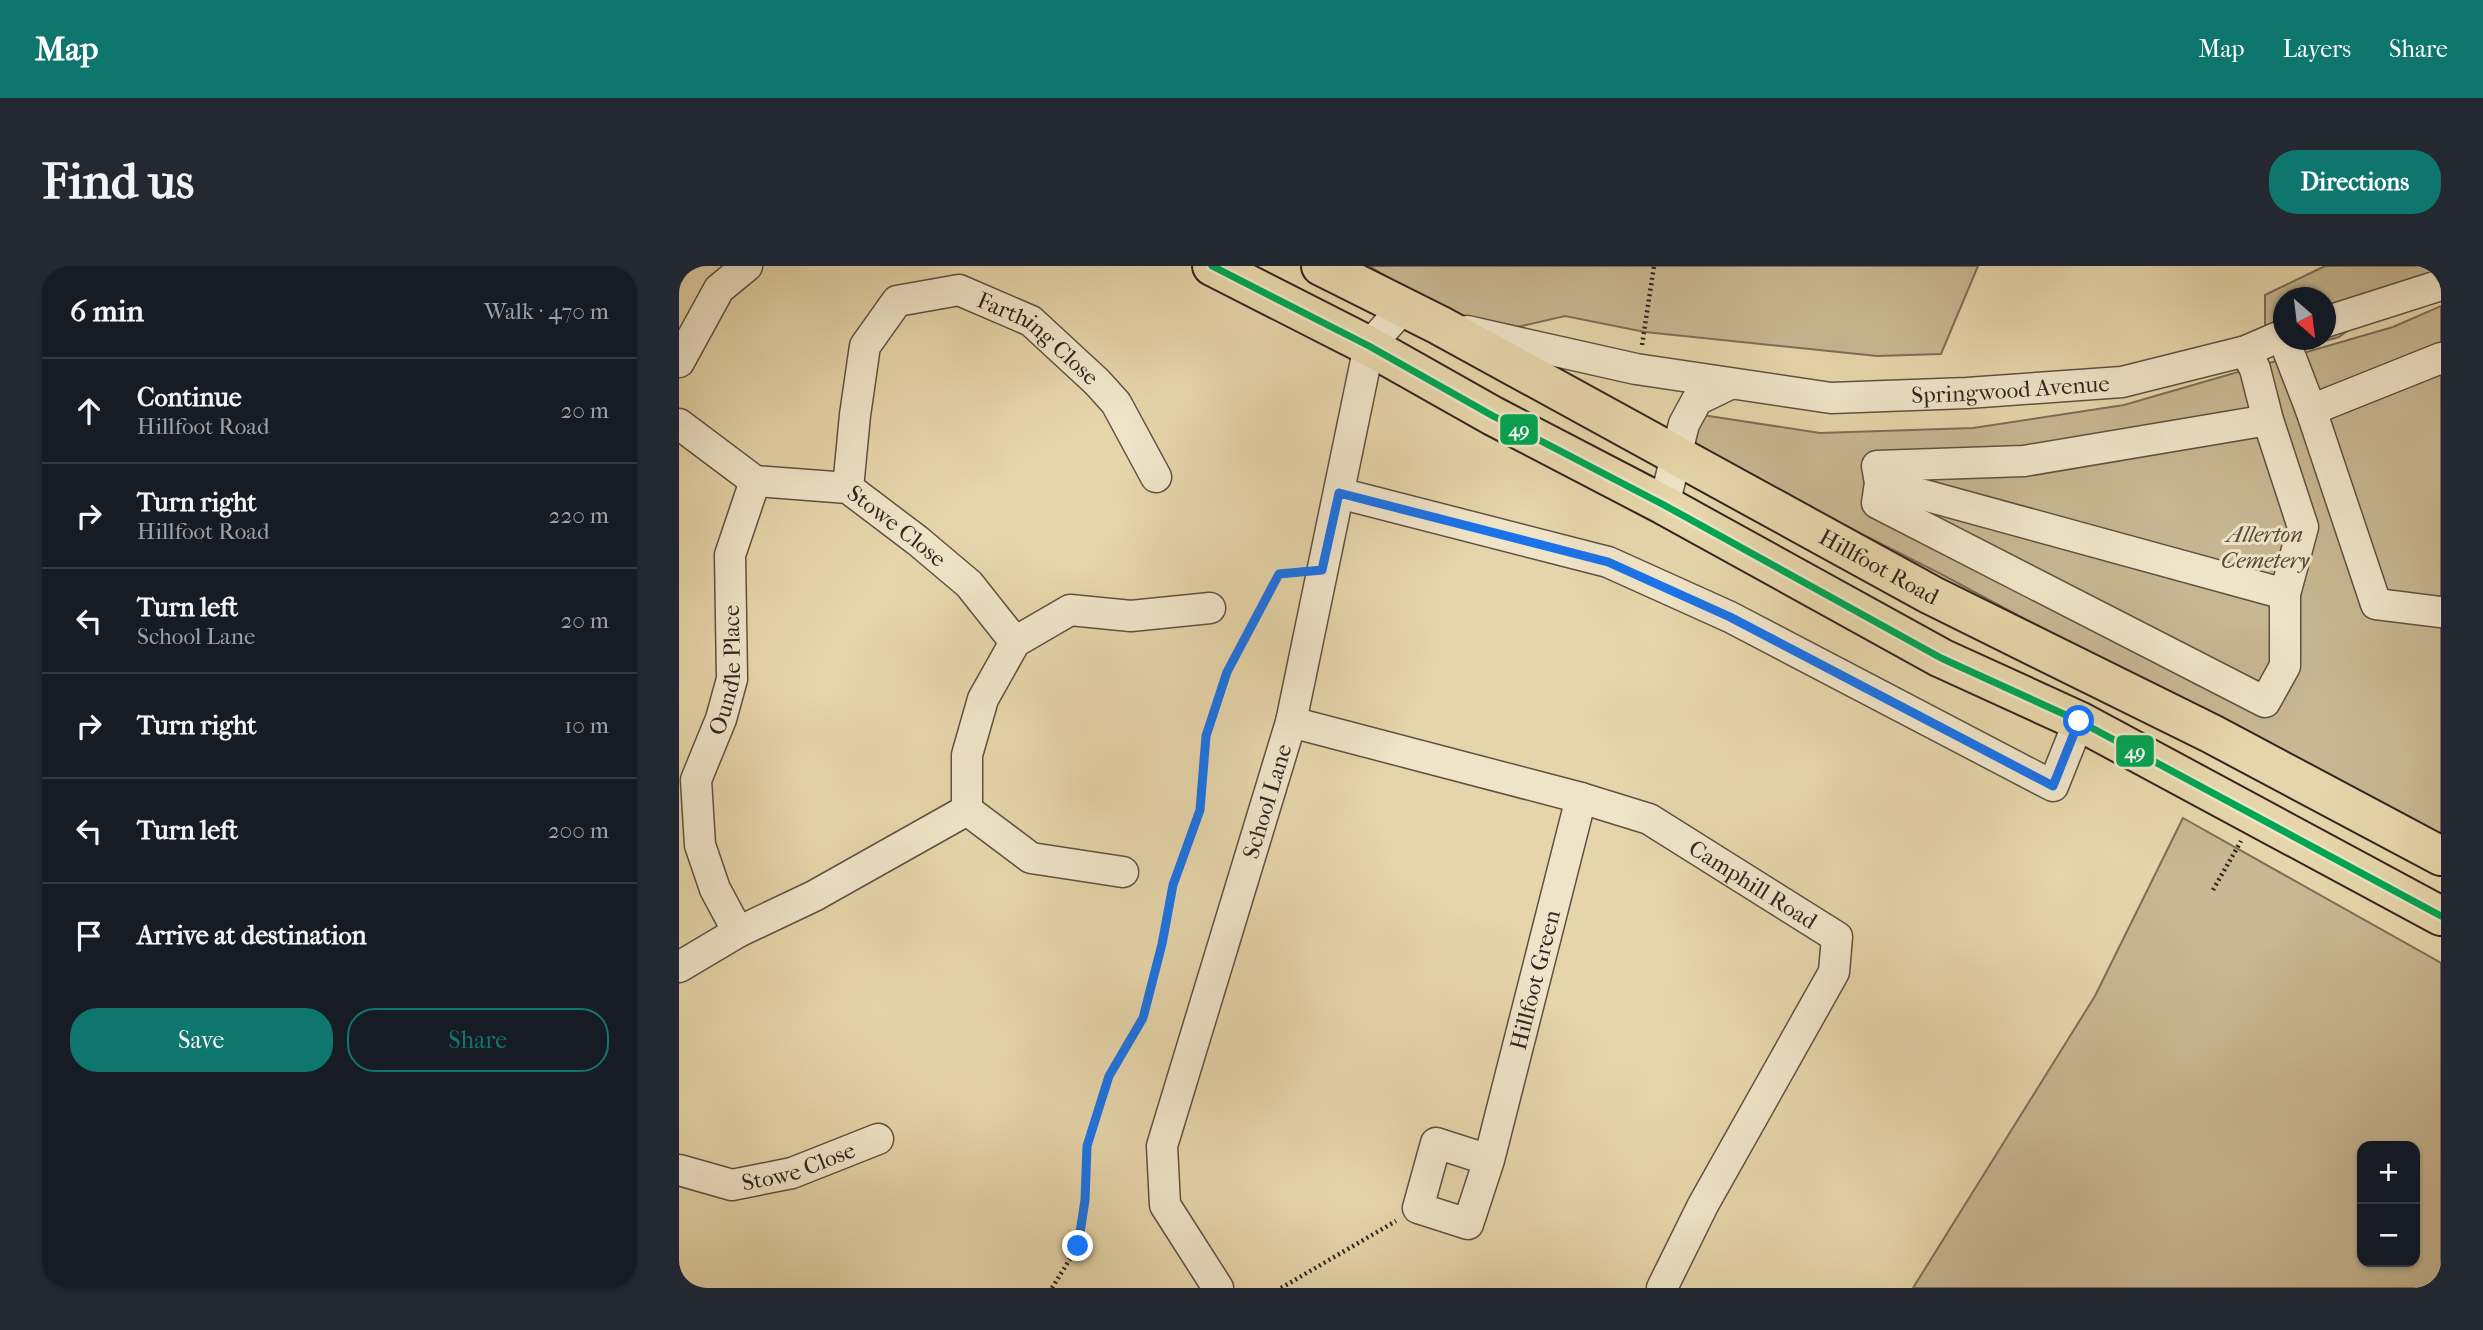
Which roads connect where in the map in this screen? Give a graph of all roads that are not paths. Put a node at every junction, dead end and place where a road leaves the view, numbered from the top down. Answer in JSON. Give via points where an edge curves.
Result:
{"nodes":[{"id":1,"x":747,"y":266,"type":"edge"},
{"id":2,"x":1212,"y":266,"type":"edge"},
{"id":3,"x":1321,"y":266,"type":"edge"},
{"id":4,"x":2441,"y":285,"type":"edge"},
{"id":5,"x":1403,"y":308,"type":"junction"},
{"id":6,"x":2336,"y":319,"type":"edge"},
{"id":7,"x":1439,"y":325,"type":"junction"},
{"id":8,"x":2273,"y":341,"type":"edge"},
{"id":9,"x":1369,"y":346,"type":"junction"},
{"id":10,"x":2289,"y":350,"type":"edge"},
{"id":11,"x":2246,"y":351,"type":"junction"},
{"id":12,"x":2441,"y":358,"type":"edge"},
{"id":13,"x":679,"y":362,"type":"edge"},
{"id":14,"x":1730,"y":384,"type":"junction"},
{"id":15,"x":2311,"y":410,"type":"junction"},
{"id":16,"x":2268,"y":420,"type":"junction"},
{"id":17,"x":679,"y":424,"type":"edge"},
{"id":18,"x":1677,"y":456,"type":"junction"},
{"id":19,"x":1156,"y":477,"type":"dead end"},
{"id":20,"x":755,"y":481,"type":"junction"},
{"id":21,"x":1880,"y":483,"type":"junction"},
{"id":22,"x":848,"y":488,"type":"junction"},
{"id":23,"x":1339,"y":493,"type":"junction"},
{"id":24,"x":1664,"y":505,"type":"junction"},
{"id":25,"x":2285,"y":594,"type":"junction"},
{"id":26,"x":1210,"y":608,"type":"dead end"},
{"id":27,"x":2441,"y":612,"type":"edge"},
{"id":28,"x":1015,"y":642,"type":"junction"},
{"id":29,"x":2079,"y":721,"type":"junction"},
{"id":30,"x":1291,"y":722,"type":"junction"},
{"id":31,"x":1581,"y":798,"type":"junction"},
{"id":32,"x":967,"y":810,"type":"junction"},
{"id":33,"x":2441,"y":856,"type":"edge"},
{"id":34,"x":1123,"y":872,"type":"dead end"},
{"id":35,"x":2441,"y":916,"type":"edge"},
{"id":36,"x":738,"y":932,"type":"junction"},
{"id":37,"x":679,"y":967,"type":"edge"},
{"id":38,"x":878,"y":1139,"type":"dead end"},
{"id":39,"x":1489,"y":1160,"type":"junction"},
{"id":40,"x":679,"y":1170,"type":"edge"},
{"id":41,"x":1218,"y":1288,"type":"edge"},
{"id":42,"x":1662,"y":1288,"type":"edge"}],
"edges":[{"from":1,"to":13,"type":"street","via":[[719,289]]},
{"from":2,"to":9,"type":"highway"},
{"from":3,"to":5,"type":"highway","name":"Hillfoot Road"},
{"from":4,"to":6,"type":"street"},
{"from":5,"to":7,"type":"highway","name":"Hillfoot Road"},
{"from":5,"to":9,"type":"street"},
{"from":7,"to":14,"type":"street","name":"Springwood Avenue","via":[[1636,369]]},
{"from":7,"to":18,"type":"highway","name":"Hillfoot Road"},
{"from":8,"to":11,"type":"street","name":"Springwood Avenue"},
{"from":9,"to":23,"type":"street","name":"School Lane"},
{"from":9,"to":24,"type":"highway"},
{"from":10,"to":15,"type":"street"},
{"from":11,"to":14,"type":"street","name":"Springwood Avenue","via":[[2122,382],[1967,393],[1831,398]]},
{"from":11,"to":16,"type":"street"},
{"from":12,"to":15,"type":"street"},
{"from":14,"to":18,"type":"street","via":[[1696,400],[1684,424]]},
{"from":15,"to":27,"type":"street","via":[[2376,604]]},
{"from":16,"to":21,"type":"street","via":[[2024,461],[1877,466]]},
{"from":16,"to":25,"type":"street","via":[[2303,527]]},
{"from":17,"to":20,"type":"street"},
{"from":18,"to":24,"type":"street"},
{"from":18,"to":33,"type":"highway","name":"Hillfoot Road","via":[[1931,595],[2212,734]]},
{"from":19,"to":22,"type":"street","name":"Farthing Close","via":[[1116,403],[1097,382],[1031,321],[959,290],[897,301],[865,346]]},
{"from":20,"to":22,"type":"street","name":"Stowe Close"},
{"from":20,"to":36,"type":"street","name":"Oundle Place","via":[[730,555],[732,679],[696,780],[700,845],[715,889]]},
{"from":21,"to":25,"type":"street"},
{"from":21,"to":25,"type":"street","via":[[1877,503],[2265,702],[2285,666]]},
{"from":22,"to":28,"type":"street","name":"Stowe Close","via":[[969,584]]},
{"from":23,"to":29,"type":"street","via":[[1608,562],[1730,617],[2053,786]]},
{"from":23,"to":30,"type":"street","name":"School Lane"},
{"from":24,"to":29,"type":"highway","via":[[1941,658]]},
{"from":26,"to":28,"type":"street","via":[[1131,616],[1070,610]]},
{"from":28,"to":32,"type":"street","via":[[982,699],[967,755]]},
{"from":29,"to":35,"type":"highway"},
{"from":30,"to":31,"type":"street","name":"Camphill Road"},
{"from":30,"to":41,"type":"street","name":"School Lane","via":[[1161,1146],[1165,1205]]},
{"from":31,"to":39,"type":"street","name":"Hillfoot Green"},
{"from":31,"to":42,"type":"street","name":"Camphill Road","via":[[1649,819],[1837,937],[1834,972],[1703,1205]]},
{"from":32,"to":34,"type":"street","via":[[1031,858]]},
{"from":32,"to":36,"type":"street","via":[[814,896]]},
{"from":36,"to":37,"type":"street"},
{"from":38,"to":40,"type":"street","name":"Stowe Close","via":[[792,1173],[732,1185]]},
{"from":39,"to":39,"type":"street","name":"Hillfoot Green","via":[[1468,1224],[1418,1208],[1436,1143]]}]}
